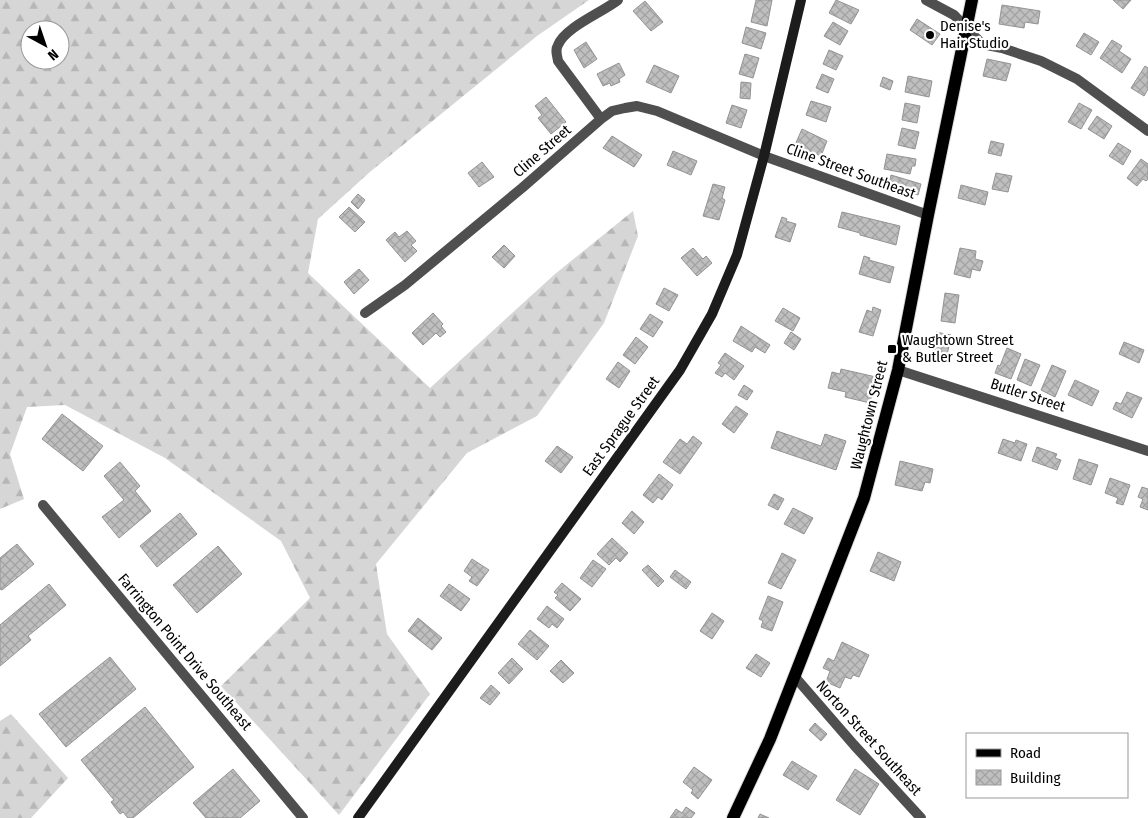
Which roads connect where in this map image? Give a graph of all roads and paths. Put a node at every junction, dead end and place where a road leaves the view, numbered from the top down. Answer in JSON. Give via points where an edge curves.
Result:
{"nodes":[{"id":1,"x":618,"y":0,"type":"edge"},
{"id":2,"x":802,"y":0,"type":"edge"},
{"id":3,"x":926,"y":0,"type":"edge"},
{"id":4,"x":972,"y":0,"type":"edge"},
{"id":5,"x":966,"y":28,"type":"junction"},
{"id":6,"x":601,"y":119,"type":"junction"},
{"id":7,"x":1148,"y":131,"type":"edge"},
{"id":8,"x":764,"y":156,"type":"junction"},
{"id":9,"x":928,"y":215,"type":"junction"},
{"id":10,"x":365,"y":313,"type":"dead end"},
{"id":11,"x":898,"y":370,"type":"junction"},
{"id":12,"x":1148,"y":451,"type":"edge"},
{"id":13,"x":43,"y":505,"type":"dead end"},
{"id":14,"x":795,"y":677,"type":"junction"},
{"id":15,"x":303,"y":818,"type":"edge"},
{"id":16,"x":358,"y":818,"type":"edge"},
{"id":17,"x":733,"y":818,"type":"edge"},
{"id":18,"x":921,"y":818,"type":"edge"}],
"edges":[{"from":1,"to":6,"type":"street","via":[[570,31],[558,44],[556,53],[558,61]]},
{"from":2,"to":8,"type":"street","name":"East Sprague Street"},
{"from":3,"to":5,"type":"street","via":[[954,15]]},
{"from":4,"to":5,"type":"main road","name":"Waughtown Street"},
{"from":5,"to":7,"type":"street","via":[[982,44],[1041,61],[1078,79]]},
{"from":5,"to":9,"type":"main road","name":"Waughtown Street"},
{"from":6,"to":8,"type":"street","name":"Cline Street","via":[[612,111],[637,106],[657,111]]},
{"from":6,"to":10,"type":"street","name":"Cline Street","via":[[405,285]]},
{"from":8,"to":9,"type":"street","name":"Cline Street Southeast"},
{"from":8,"to":16,"type":"street","name":"East Sprague Street","via":[[737,255],[712,314],[680,370]]},
{"from":9,"to":11,"type":"main road","name":"Waughtown Street"},
{"from":11,"to":12,"type":"street","name":"Butler Street"},
{"from":11,"to":14,"type":"main road","name":"Waughtown Street","via":[[864,498]]},
{"from":13,"to":15,"type":"street","name":"Farrington Point Drive Southeast"},
{"from":14,"to":17,"type":"main road","name":"Waughtown Street"},
{"from":14,"to":18,"type":"street","name":"Norton Street Southeast"}]}
